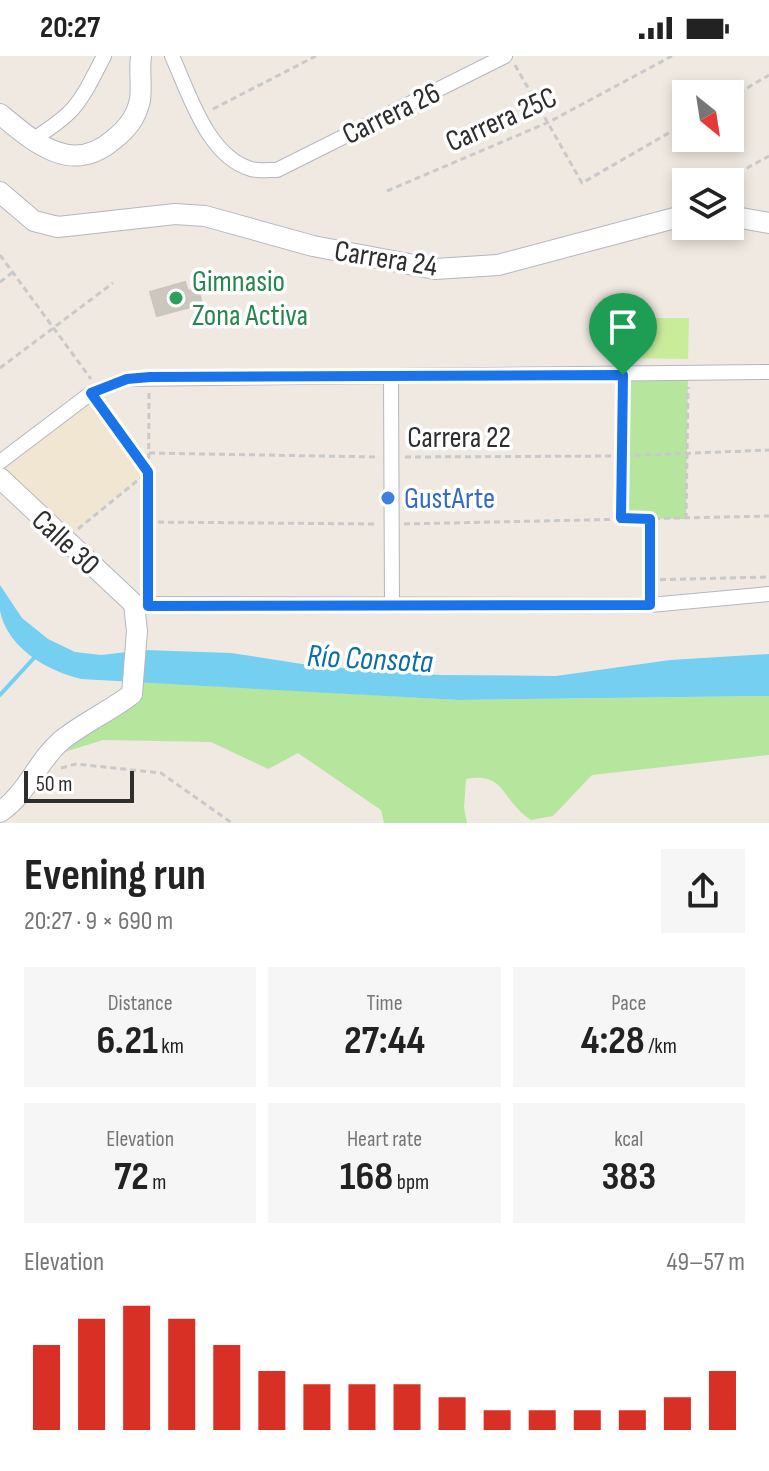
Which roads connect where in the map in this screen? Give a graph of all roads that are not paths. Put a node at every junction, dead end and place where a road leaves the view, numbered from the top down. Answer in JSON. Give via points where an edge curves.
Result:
{"nodes":[{"id":1,"x":104,"y":56,"type":"edge"},
{"id":2,"x":141,"y":56,"type":"edge"},
{"id":3,"x":172,"y":56,"type":"edge"},
{"id":4,"x":505,"y":56,"type":"edge"},
{"id":5,"x":0,"y":114,"type":"edge"},
{"id":6,"x":32,"y":140,"type":"junction"},
{"id":7,"x":0,"y":192,"type":"edge"},
{"id":8,"x":672,"y":219,"type":"edge"},
{"id":9,"x":744,"y":219,"type":"edge"},
{"id":10,"x":769,"y":223,"type":"edge"},
{"id":11,"x":769,"y":372,"type":"edge"},
{"id":12,"x":391,"y":377,"type":"junction"},
{"id":13,"x":0,"y":462,"type":"edge"},
{"id":14,"x":0,"y":478,"type":"edge"},
{"id":15,"x":769,"y":594,"type":"edge"},
{"id":16,"x":392,"y":603,"type":"junction"},
{"id":17,"x":141,"y":605,"type":"junction"},
{"id":18,"x":0,"y":812,"type":"edge"}],
"edges":[{"from":1,"to":6,"type":"street","via":[[78,106]]},
{"from":2,"to":6,"type":"main road","via":[[140,100],[131,124],[110,143],[79,157],[65,157]]},
{"from":3,"to":4,"type":"street","name":"Carrera 26","via":[[199,116],[223,153],[251,169],[277,170]]},
{"from":5,"to":6,"type":"main road"},
{"from":7,"to":8,"type":"main road","name":"Carrera 24","via":[[34,221],[58,227],[175,214],[205,216],[313,246],[435,269],[498,265]]},
{"from":9,"to":10,"type":"main road"},
{"from":11,"to":12,"type":"street"},
{"from":12,"to":13,"type":"street","via":[[150,377],[94,391]]},
{"from":12,"to":16,"type":"street"},
{"from":14,"to":17,"type":"main road","name":"Calle 30","via":[[63,541]]},
{"from":15,"to":16,"type":"street","via":[[650,605]]},
{"from":16,"to":17,"type":"street"},
{"from":17,"to":18,"type":"main road","via":[[132,694],[63,739],[21,795]]}]}
